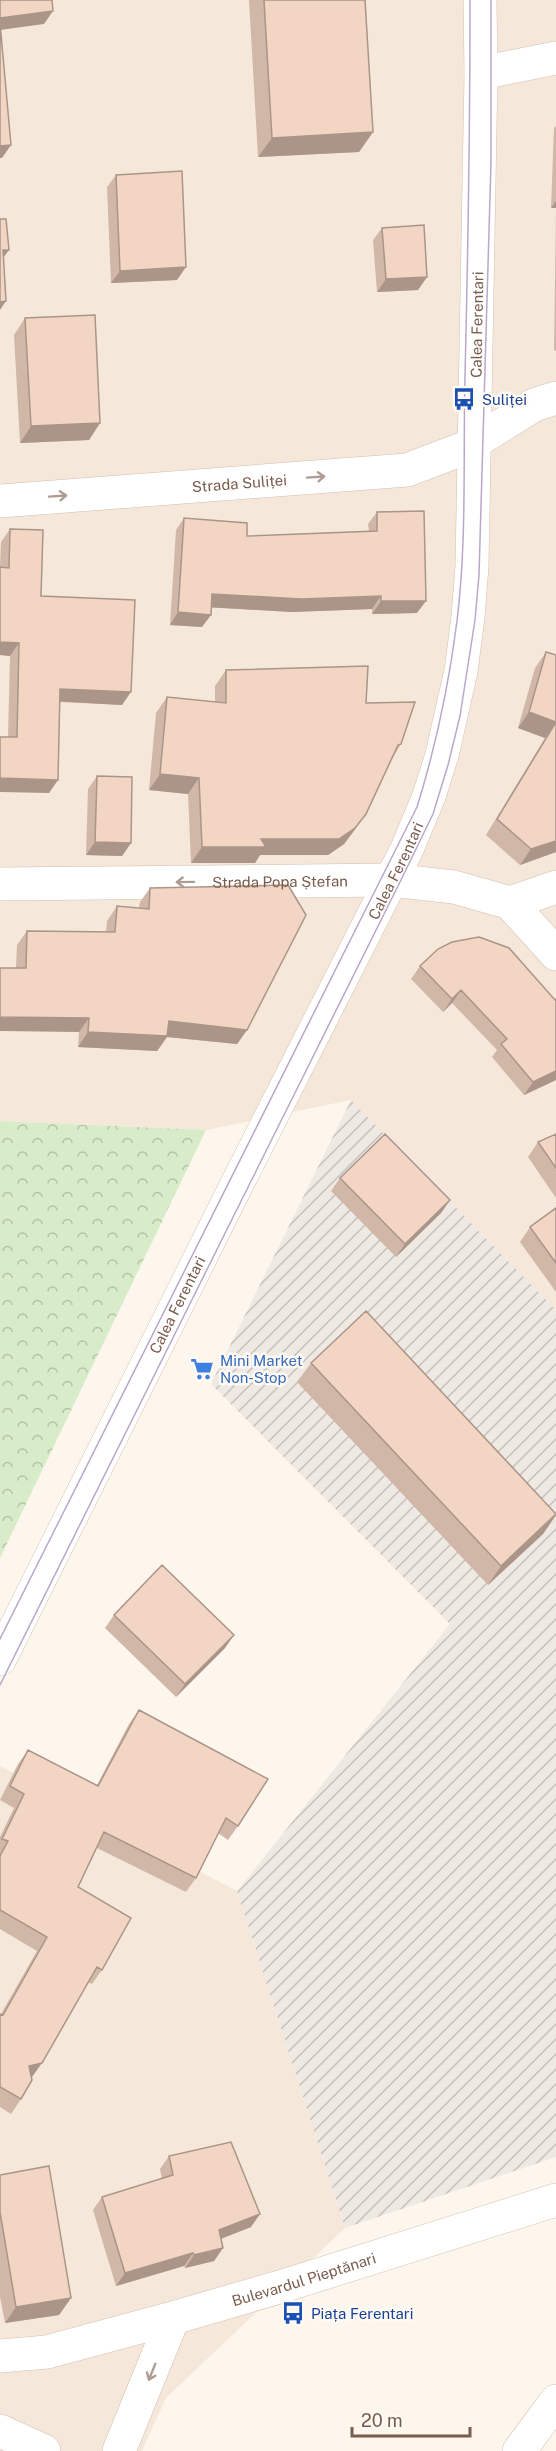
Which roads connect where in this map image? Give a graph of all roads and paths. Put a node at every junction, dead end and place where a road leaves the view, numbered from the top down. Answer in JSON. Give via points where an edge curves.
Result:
{"nodes":[{"id":1,"x":480,"y":0,"type":"edge"},
{"id":2,"x":556,"y":58,"type":"edge"},
{"id":3,"x":481,"y":73,"type":"junction"},
{"id":4,"x":556,"y":398,"type":"edge"},
{"id":5,"x":473,"y":443,"type":"junction"},
{"id":6,"x":0,"y":501,"type":"edge"},
{"id":7,"x":391,"y":880,"type":"junction"},
{"id":8,"x":0,"y":884,"type":"edge"},
{"id":9,"x":556,"y":886,"type":"edge"},
{"id":10,"x":510,"y":903,"type":"junction"},
{"id":11,"x":556,"y":954,"type":"edge"},
{"id":12,"x":0,"y":1659,"type":"edge"},
{"id":13,"x":556,"y":2200,"type":"edge"},
{"id":14,"x":173,"y":2318,"type":"junction"},
{"id":15,"x":47,"y":2352,"type":"junction"},
{"id":16,"x":0,"y":2356,"type":"edge"},
{"id":17,"x":0,"y":2376,"type":"edge"},
{"id":18,"x":556,"y":2401,"type":"edge"},
{"id":19,"x":0,"y":2431,"type":"edge"},
{"id":20,"x":44,"y":2451,"type":"edge"},
{"id":21,"x":119,"y":2451,"type":"edge"},
{"id":22,"x":519,"y":2451,"type":"edge"}],
"edges":[{"from":1,"to":3,"type":"main road","name":"Calea Ferentari"},
{"from":2,"to":3,"type":"main road"},
{"from":3,"to":5,"type":"main road","name":"Calea Ferentari"},
{"from":4,"to":5,"type":"main road","name":"Strada Suliței","via":[[534,405]]},
{"from":6,"to":5,"type":"main road","name":"Strada Suliței","one_way":true,"via":[[408,470]]},
{"from":5,"to":7,"type":"main road","name":"Calea Ferentari","via":[[472,566],[461,671],[429,796]]},
{"from":7,"to":8,"type":"main road","name":"Strada Popa Ștefan","one_way":true},
{"from":7,"to":10,"type":"main road","name":"Strada Popa Ștefan","via":[[454,887]]},
{"from":7,"to":12,"type":"main road","name":"Calea Ferentari"},
{"from":9,"to":10,"type":"main road"},
{"from":10,"to":11,"type":"main road"},
{"from":13,"to":14,"type":"main road","name":"Bulevardul Pieptănari"},
{"from":14,"to":15,"type":"main road","name":"Bulevardul Pieptănari"},
{"from":14,"to":21,"type":"main road","one_way":true},
{"from":15,"to":16,"type":"main road","name":"Bulevardul Pieptănari"},
{"from":15,"to":17,"type":"main road","name":"Bulevardul Pieptănari"},
{"from":18,"to":22,"type":"main road"},
{"from":19,"to":20,"type":"main road"}]}
